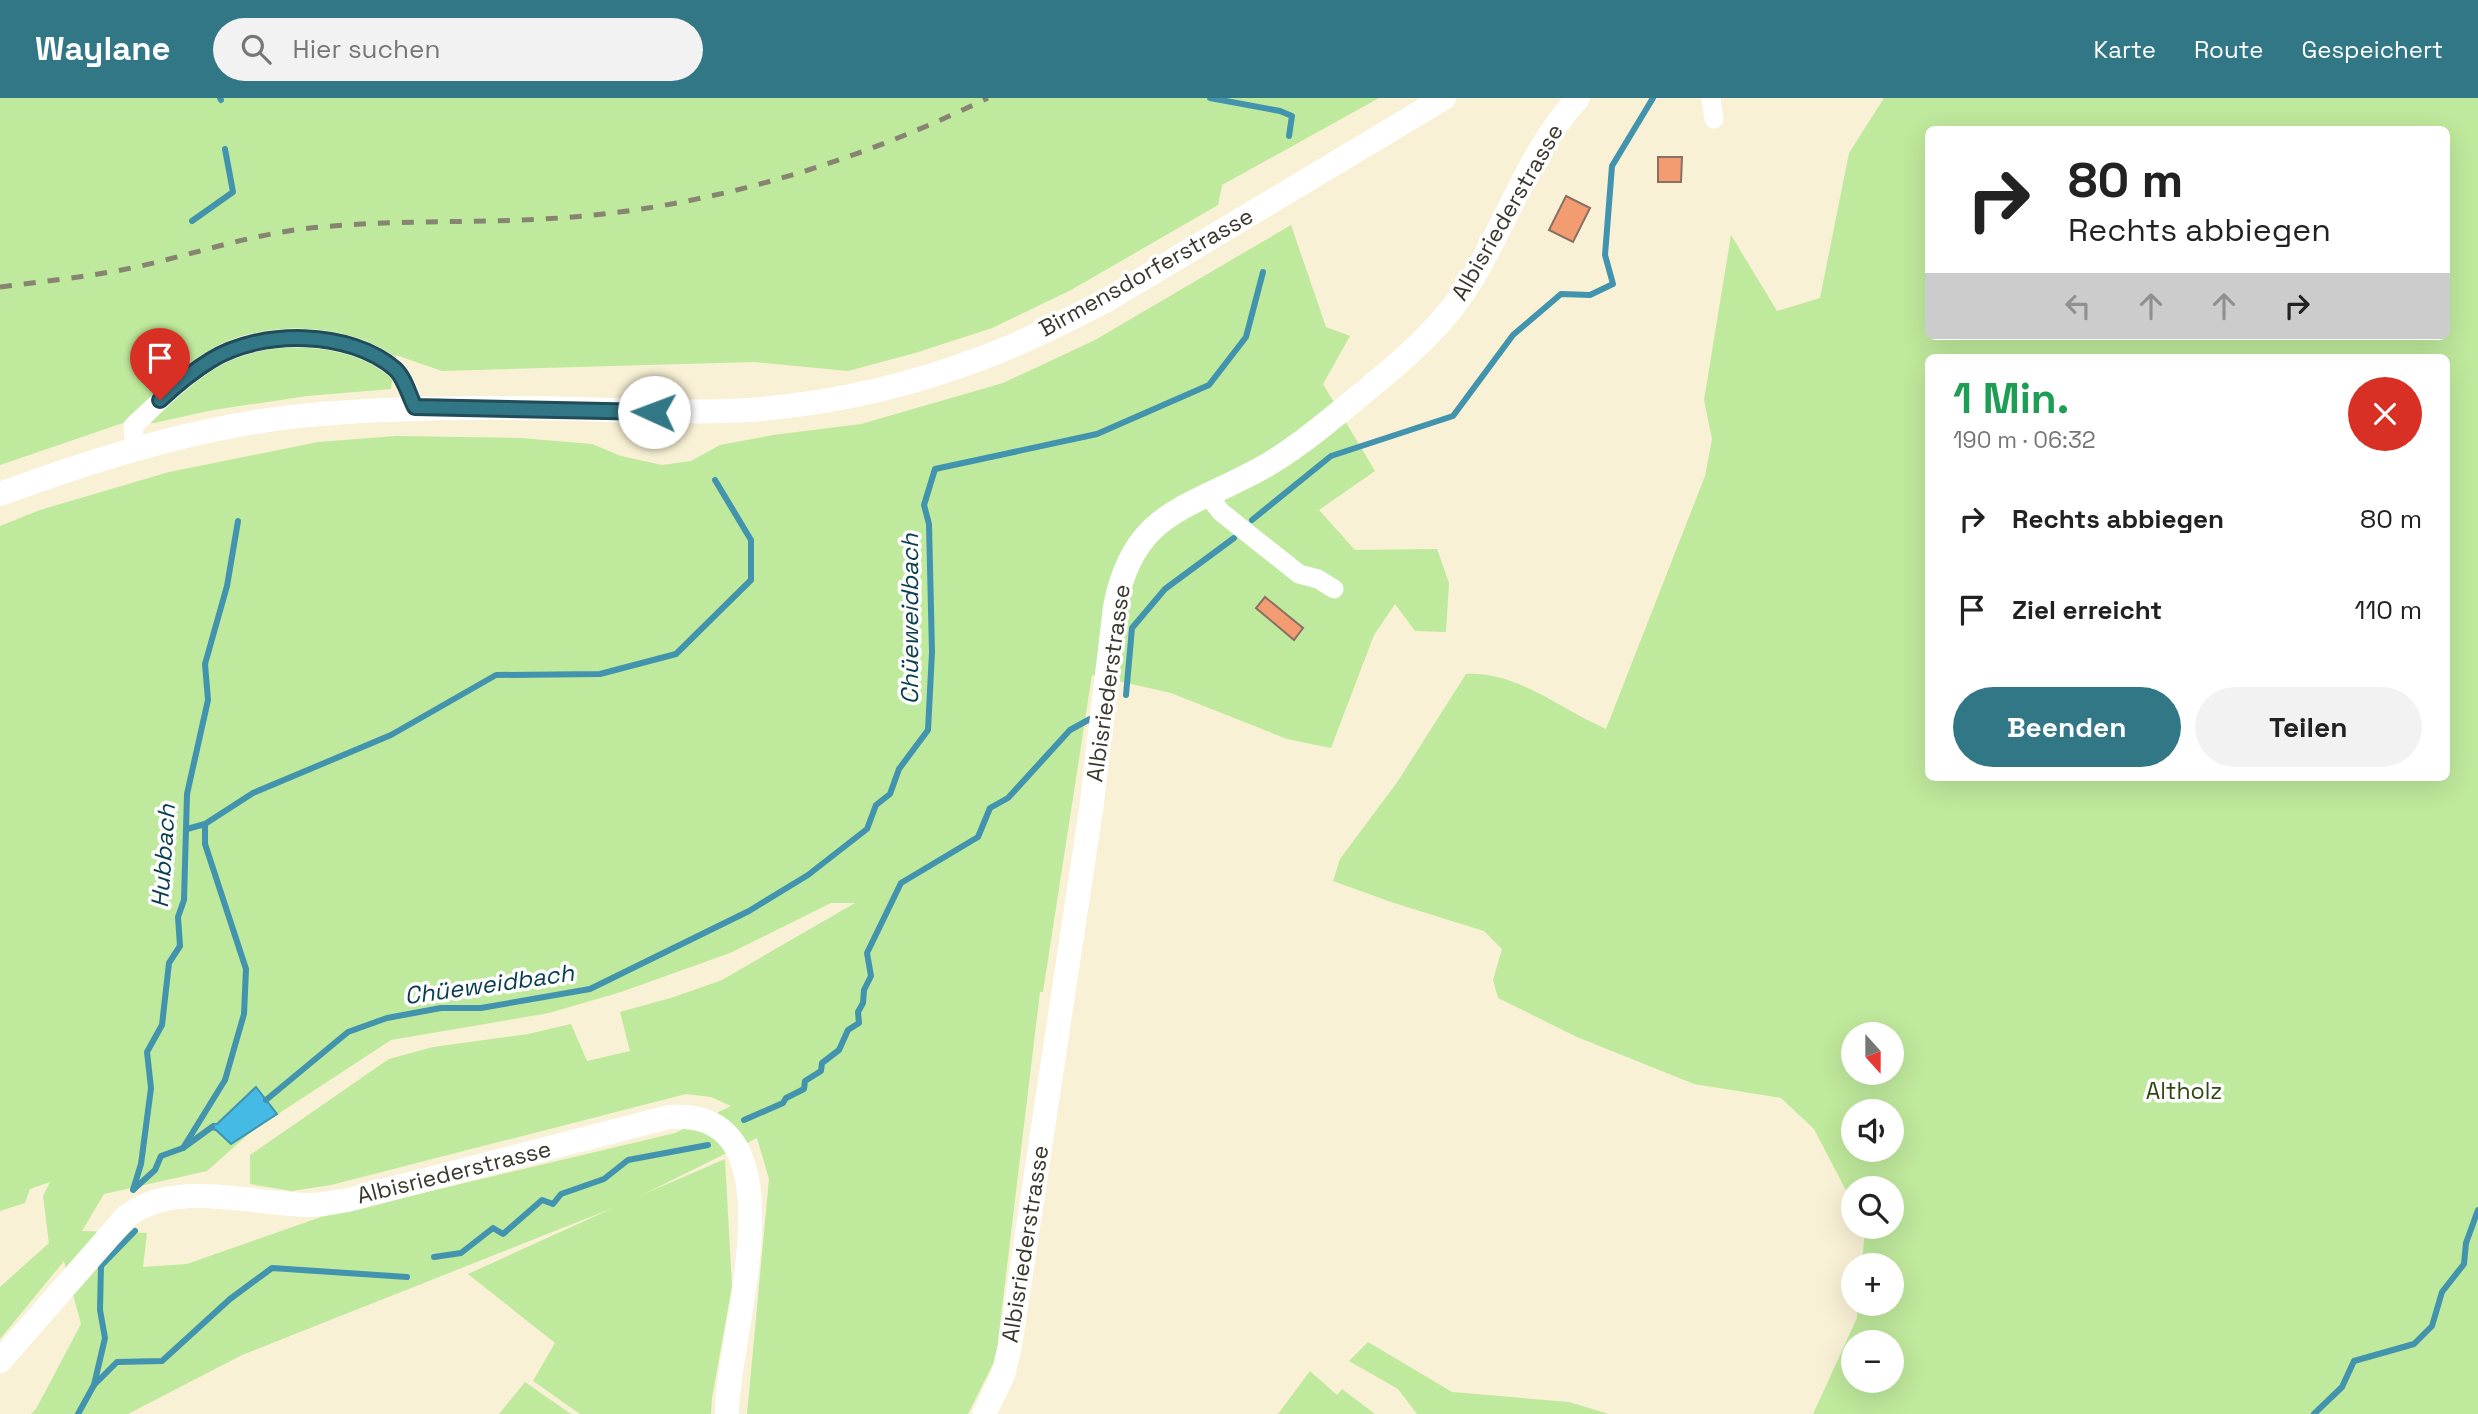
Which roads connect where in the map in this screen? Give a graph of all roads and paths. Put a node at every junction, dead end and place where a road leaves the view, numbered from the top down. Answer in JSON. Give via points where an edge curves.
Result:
{"nodes":[{"id":1,"x":1444,"y":98,"type":"edge"},
{"id":2,"x":1578,"y":98,"type":"edge"},
{"id":3,"x":1711,"y":98,"type":"edge"},
{"id":4,"x":1714,"y":119,"type":"dead end"},
{"id":5,"x":415,"y":407,"type":"junction"},
{"id":6,"x":135,"y":448,"type":"junction"},
{"id":7,"x":1206,"y":493,"type":"junction"},
{"id":8,"x":0,"y":494,"type":"edge"},
{"id":9,"x":1334,"y":589,"type":"dead end"},
{"id":10,"x":0,"y":1361,"type":"edge"},
{"id":11,"x":727,"y":1414,"type":"edge"},
{"id":12,"x":984,"y":1414,"type":"edge"}],
"edges":[{"from":1,"to":5,"type":"main road","name":"Birmensdorferstrasse","via":[[1107,300],[994,353],[930,375],[818,401],[751,410],[681,413]]},
{"from":2,"to":7,"type":"main road","name":"Albisriederstrasse","via":[[1537,154],[1474,277],[1426,338],[1297,445],[1259,470]]},
{"from":3,"to":4,"type":"lane"},
{"from":5,"to":6,"type":"main road","name":"Birmensdorferstrasse","via":[[221,428]]},
{"from":5,"to":6,"type":"lane","via":[[396,370],[365,351],[309,337],[254,343],[213,358],[174,387],[133,426]]},
{"from":6,"to":8,"type":"main road","name":"Birmensdorferstrasse"},
{"from":7,"to":9,"type":"lane","via":[[1221,512],[1299,574]]},
{"from":7,"to":12,"type":"main road","name":"Albisriederstrasse","via":[[1163,519],[1147,535],[1130,561],[1118,594],[1010,1346],[1003,1375]]},
{"from":10,"to":11,"type":"main road","name":"Albisriederstrasse","via":[[126,1217],[148,1203],[194,1197],[327,1203],[687,1116],[728,1136],[740,1152],[748,1181],[747,1274]]}]}
